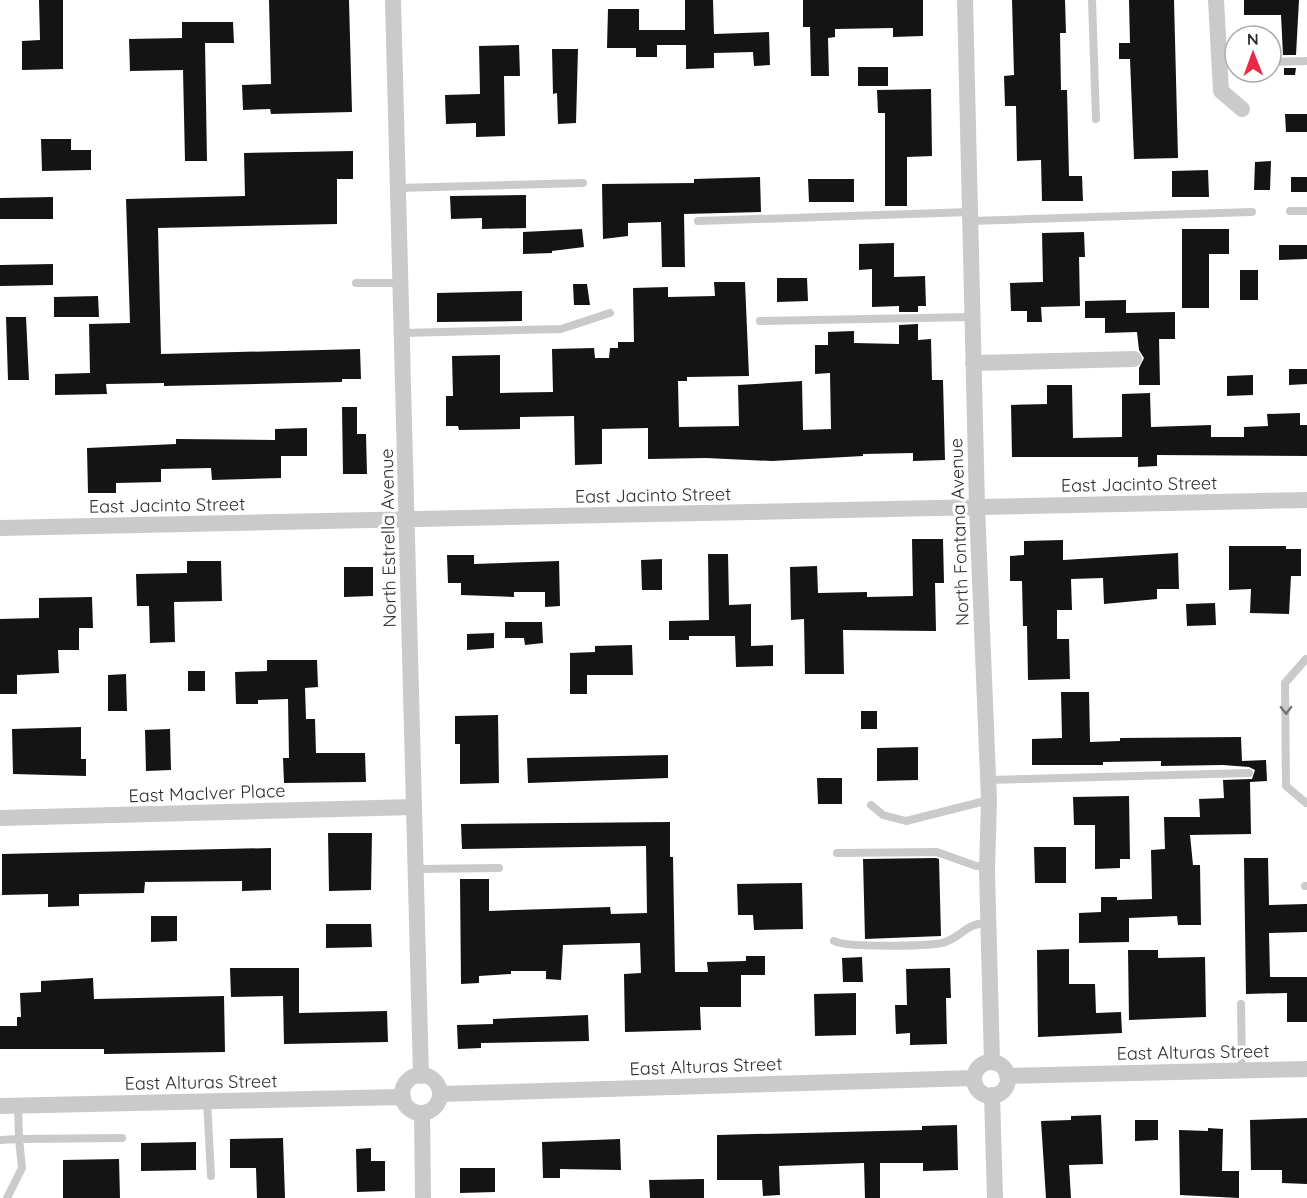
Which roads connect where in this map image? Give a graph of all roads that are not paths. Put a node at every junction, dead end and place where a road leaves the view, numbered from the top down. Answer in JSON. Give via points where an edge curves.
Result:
{"nodes":[{"id":1,"x":393,"y":0,"type":"edge"},
{"id":2,"x":965,"y":0,"type":"edge"},
{"id":3,"x":1092,"y":0,"type":"edge"},
{"id":4,"x":1216,"y":0,"type":"edge"},
{"id":5,"x":1223,"y":40,"type":"edge"},
{"id":6,"x":1307,"y":61,"type":"edge"},
{"id":7,"x":1283,"y":62,"type":"edge"},
{"id":8,"x":1223,"y":82,"type":"edge"},
{"id":9,"x":1242,"y":109,"type":"dead end"},
{"id":10,"x":1096,"y":119,"type":"dead end"},
{"id":11,"x":583,"y":183,"type":"dead end"},
{"id":12,"x":398,"y":188,"type":"junction"},
{"id":13,"x":1307,"y":210,"type":"edge"},
{"id":14,"x":1290,"y":211,"type":"dead end"},
{"id":15,"x":1252,"y":212,"type":"dead end"},
{"id":16,"x":971,"y":217,"type":"junction"},
{"id":17,"x":698,"y":221,"type":"dead end"},
{"id":18,"x":356,"y":283,"type":"dead end"},
{"id":19,"x":401,"y":283,"type":"junction"},
{"id":20,"x":610,"y":313,"type":"dead end"},
{"id":21,"x":972,"y":317,"type":"junction"},
{"id":22,"x":760,"y":321,"type":"dead end"},
{"id":23,"x":402,"y":333,"type":"junction"},
{"id":24,"x":1134,"y":359,"type":"dead end"},
{"id":25,"x":973,"y":363,"type":"junction"},
{"id":26,"x":1307,"y":500,"type":"edge"},
{"id":27,"x":976,"y":507,"type":"junction"},
{"id":28,"x":408,"y":519,"type":"junction"},
{"id":29,"x":0,"y":528,"type":"edge"},
{"id":30,"x":1306,"y":659,"type":"edge"},
{"id":31,"x":1248,"y":773,"type":"dead end"},
{"id":32,"x":988,"y":780,"type":"junction"},
{"id":33,"x":989,"y":800,"type":"junction"},
{"id":34,"x":1306,"y":803,"type":"edge"},
{"id":35,"x":871,"y":805,"type":"dead end"},
{"id":36,"x":414,"y":807,"type":"junction"},
{"id":37,"x":0,"y":818,"type":"edge"},
{"id":38,"x":837,"y":853,"type":"dead end"},
{"id":39,"x":987,"y":866,"type":"junction"},
{"id":40,"x":499,"y":868,"type":"dead end"},
{"id":41,"x":416,"y":869,"type":"junction"},
{"id":42,"x":989,"y":923,"type":"junction"},
{"id":43,"x":834,"y":941,"type":"dead end"},
{"id":44,"x":1241,"y":1004,"type":"dead end"},
{"id":45,"x":992,"y":1062,"type":"junction"},
{"id":46,"x":1307,"y":1070,"type":"edge"},
{"id":47,"x":1242,"y":1071,"type":"junction"},
{"id":48,"x":421,"y":1076,"type":"junction"},
{"id":49,"x":1007,"y":1076,"type":"junction"},
{"id":50,"x":974,"y":1078,"type":"junction"},
{"id":51,"x":440,"y":1094,"type":"junction"},
{"id":52,"x":992,"y":1095,"type":"junction"},
{"id":53,"x":403,"y":1097,"type":"junction"},
{"id":54,"x":207,"y":1101,"type":"junction"},
{"id":55,"x":0,"y":1106,"type":"edge"},
{"id":56,"x":18,"y":1106,"type":"junction"},
{"id":57,"x":422,"y":1113,"type":"junction"},
{"id":58,"x":122,"y":1138,"type":"dead end"},
{"id":59,"x":19,"y":1139,"type":"junction"},
{"id":60,"x":0,"y":1140,"type":"edge"},
{"id":61,"x":211,"y":1176,"type":"dead end"},
{"id":62,"x":7,"y":1198,"type":"edge"},
{"id":63,"x":423,"y":1198,"type":"edge"},
{"id":64,"x":995,"y":1198,"type":"edge"}],
"edges":[{"from":1,"to":12,"type":"street","name":"North Estrella Avenue"},
{"from":2,"to":16,"type":"street","name":"North Fontana Avenue"},
{"from":3,"to":10,"type":"lane"},
{"from":4,"to":5,"type":"street"},
{"from":6,"to":7,"type":"lane"},
{"from":8,"to":9,"type":"street","via":[[1221,91]]},
{"from":11,"to":12,"type":"lane"},
{"from":12,"to":19,"type":"street","name":"North Estrella Avenue"},
{"from":13,"to":14,"type":"lane"},
{"from":15,"to":16,"type":"lane"},
{"from":16,"to":17,"type":"lane"},
{"from":16,"to":21,"type":"street","name":"North Fontana Avenue"},
{"from":18,"to":19,"type":"lane"},
{"from":19,"to":23,"type":"street","name":"North Estrella Avenue"},
{"from":20,"to":23,"type":"lane","via":[[561,329]]},
{"from":21,"to":22,"type":"lane"},
{"from":21,"to":25,"type":"street","name":"North Fontana Avenue"},
{"from":23,"to":28,"type":"street","name":"North Estrella Avenue"},
{"from":24,"to":25,"type":"street"},
{"from":25,"to":27,"type":"street","name":"North Fontana Avenue"},
{"from":26,"to":27,"type":"street","name":"East Jacinto Street"},
{"from":27,"to":28,"type":"street","name":"East Jacinto Street"},
{"from":27,"to":32,"type":"street","name":"North Fontana Avenue"},
{"from":28,"to":29,"type":"street","name":"East Jacinto Street"},
{"from":28,"to":36,"type":"street","name":"North Estrella Avenue"},
{"from":30,"to":34,"type":"lane","one_way":true,"via":[[1285,683],[1286,786]]},
{"from":31,"to":32,"type":"lane"},
{"from":32,"to":33,"type":"street","name":"North Fontana Avenue"},
{"from":33,"to":35,"type":"lane","via":[[906,821],[883,814]]},
{"from":33,"to":39,"type":"street","name":"North Fontana Avenue"},
{"from":36,"to":37,"type":"street","name":"East MacIver Place"},
{"from":36,"to":41,"type":"street","name":"North Estrella Avenue"},
{"from":38,"to":39,"type":"lane","via":[[937,852]]},
{"from":39,"to":42,"type":"street","name":"North Fontana Avenue"},
{"from":40,"to":41,"type":"lane"},
{"from":41,"to":48,"type":"street","name":"North Estrella Avenue"},
{"from":42,"to":43,"type":"lane","via":[[966,928],[943,943],[850,945]]},
{"from":42,"to":45,"type":"street","name":"North Fontana Avenue"},
{"from":44,"to":47,"type":"lane"},
{"from":45,"to":49,"type":"street","via":[[1002,1065]]},
{"from":45,"to":50,"type":"street","via":[[978,1067]]},
{"from":46,"to":47,"type":"street","name":"East Alturas Street"},
{"from":47,"to":49,"type":"street","name":"East Alturas Street"},
{"from":48,"to":51,"type":"street","via":[[436,1083]]},
{"from":48,"to":53,"type":"street","via":[[410,1080]]},
{"from":49,"to":52,"type":"street","via":[[1004,1090]]},
{"from":50,"to":51,"type":"street","name":"East Alturas Street"},
{"from":50,"to":52,"type":"street","via":[[978,1089]]},
{"from":51,"to":57,"type":"street","via":[[437,1105]]},
{"from":52,"to":64,"type":"street"},
{"from":53,"to":54,"type":"street","name":"East Alturas Street"},
{"from":53,"to":57,"type":"street","via":[[407,1107]]},
{"from":54,"to":56,"type":"street","name":"East Alturas Street"},
{"from":54,"to":61,"type":"lane"},
{"from":55,"to":56,"type":"street","name":"East Alturas Street"},
{"from":56,"to":59,"type":"lane"},
{"from":57,"to":63,"type":"street"},
{"from":58,"to":59,"type":"lane"},
{"from":59,"to":60,"type":"lane"},
{"from":59,"to":62,"type":"lane","via":[[22,1168]]}]}
